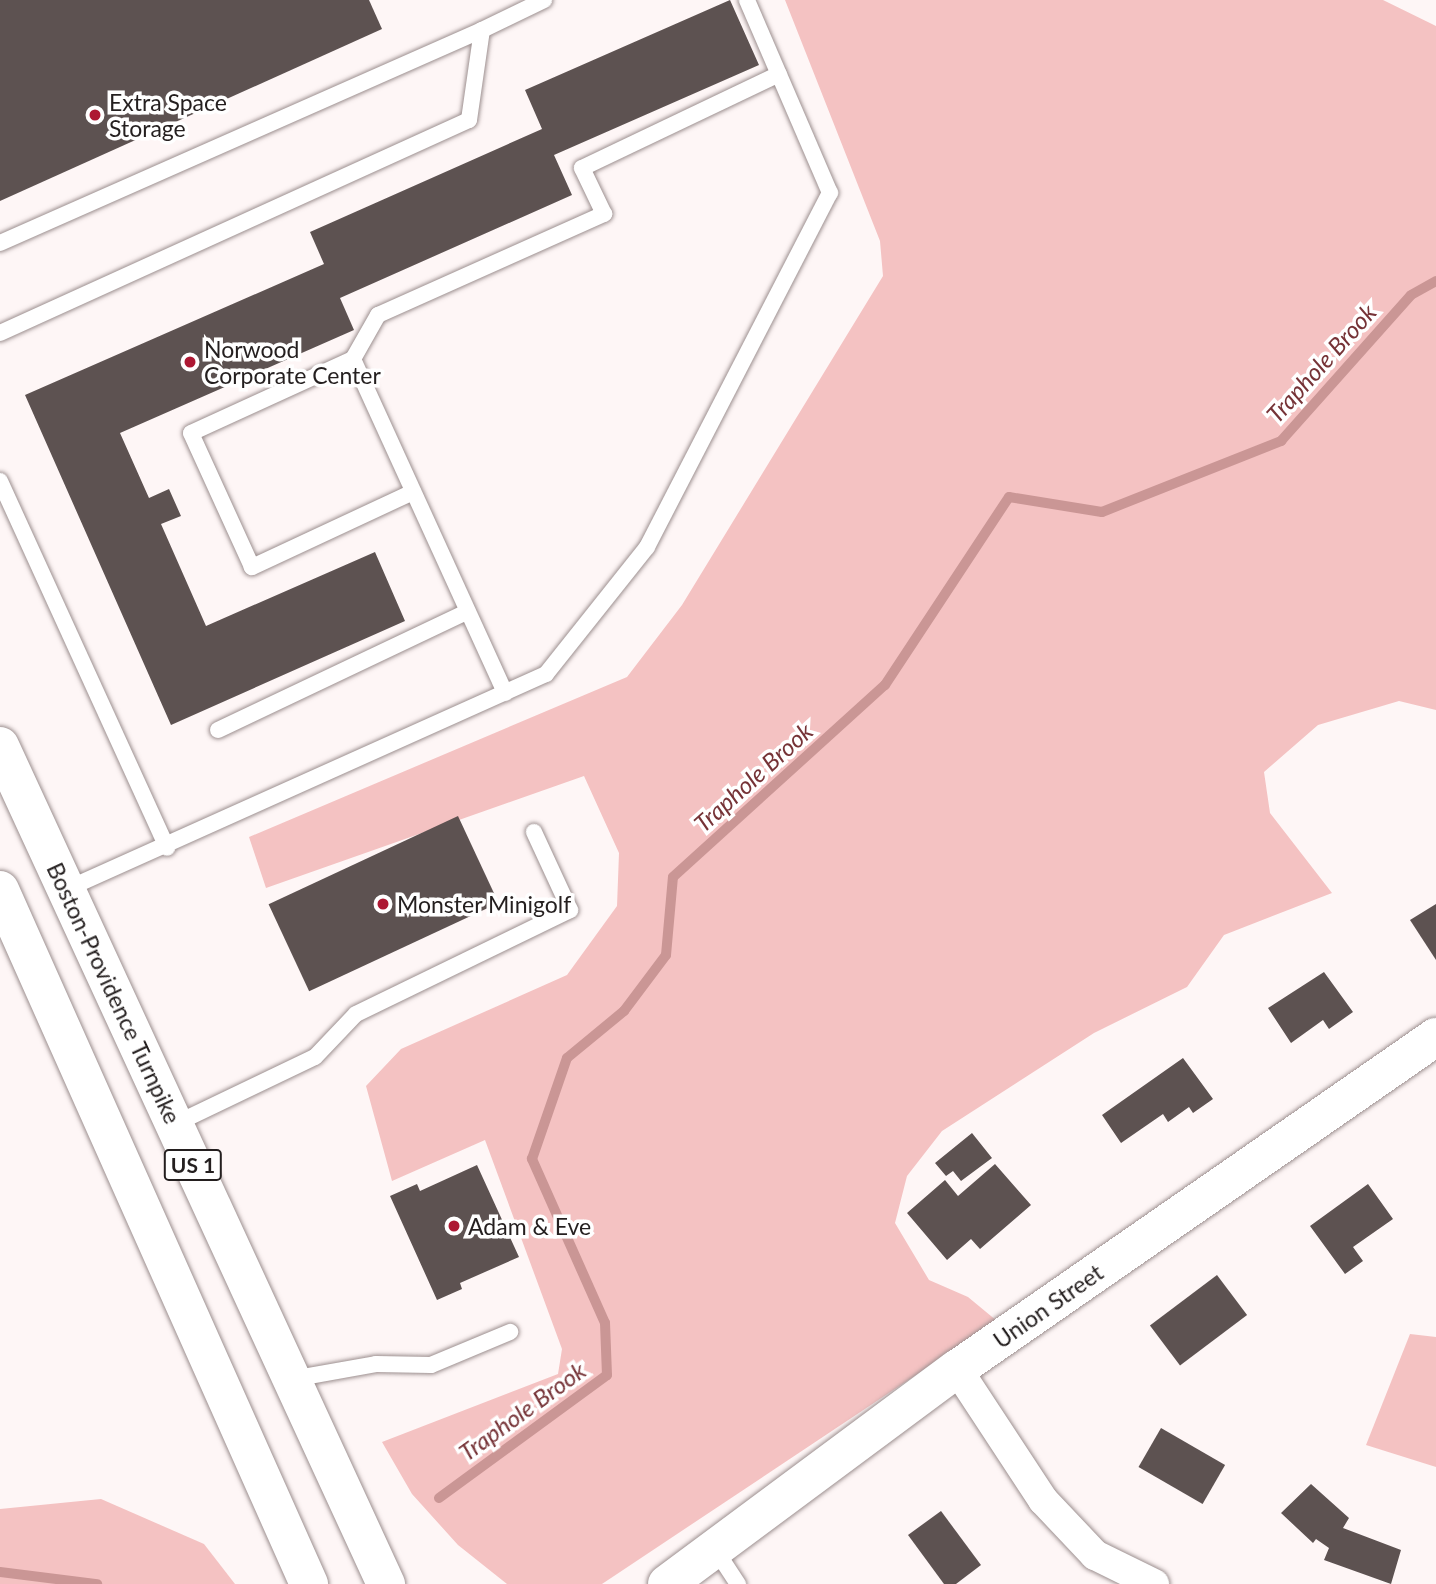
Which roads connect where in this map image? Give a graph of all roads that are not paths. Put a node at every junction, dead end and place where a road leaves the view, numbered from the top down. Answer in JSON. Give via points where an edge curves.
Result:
{"nodes":[{"id":1,"x":544,"y":0,"type":"edge"},
{"id":2,"x":747,"y":0,"type":"edge"},
{"id":3,"x":482,"y":30,"type":"junction"},
{"id":4,"x":779,"y":74,"type":"junction"},
{"id":5,"x":0,"y":243,"type":"edge"},
{"id":6,"x":0,"y":333,"type":"edge"},
{"id":7,"x":353,"y":359,"type":"junction"},
{"id":8,"x":0,"y":481,"type":"edge"},
{"id":9,"x":414,"y":492,"type":"junction"},
{"id":10,"x":467,"y":612,"type":"junction"},
{"id":11,"x":505,"y":693,"type":"junction"},
{"id":12,"x":218,"y":730,"type":"dead end"},
{"id":13,"x":0,"y":746,"type":"edge"},
{"id":14,"x":534,"y":832,"type":"dead end"},
{"id":15,"x":167,"y":848,"type":"junction"},
{"id":16,"x":67,"y":889,"type":"junction"},
{"id":17,"x":0,"y":890,"type":"edge"},
{"id":18,"x":1436,"y":1037,"type":"edge"},
{"id":19,"x":175,"y":1124,"type":"junction"},
{"id":20,"x":510,"y":1332,"type":"dead end"},
{"id":21,"x":957,"y":1370,"type":"junction"},
{"id":22,"x":292,"y":1379,"type":"junction"},
{"id":23,"x":715,"y":1549,"type":"junction"},
{"id":24,"x":309,"y":1584,"type":"edge"},
{"id":25,"x":386,"y":1584,"type":"edge"},
{"id":26,"x":667,"y":1584,"type":"edge"},
{"id":27,"x":738,"y":1584,"type":"edge"},
{"id":28,"x":1154,"y":1584,"type":"edge"}],
"edges":[{"from":1,"to":3,"type":"lane"},
{"from":2,"to":4,"type":"lane"},
{"from":3,"to":5,"type":"lane"},
{"from":3,"to":6,"type":"lane","via":[[469,120]]},
{"from":4,"to":7,"type":"lane","via":[[582,168],[604,214],[378,315]]},
{"from":4,"to":11,"type":"lane","via":[[830,193],[647,547],[546,674]]},
{"from":7,"to":9,"type":"lane"},
{"from":7,"to":9,"type":"lane","via":[[191,433],[252,567]]},
{"from":8,"to":15,"type":"lane"},
{"from":9,"to":10,"type":"lane"},
{"from":10,"to":11,"type":"lane"},
{"from":10,"to":12,"type":"lane"},
{"from":11,"to":15,"type":"lane"},
{"from":13,"to":16,"type":"main road","name":"Boston-Providence Turnpike","number":"US 1"},
{"from":14,"to":19,"type":"lane","via":[[570,909],[356,1014],[315,1057]]},
{"from":15,"to":16,"type":"lane"},
{"from":16,"to":19,"type":"main road","name":"Boston-Providence Turnpike","number":"US 1"},
{"from":17,"to":24,"type":"main road","number":"US 1"},
{"from":18,"to":21,"type":"main road","name":"Union Street"},
{"from":19,"to":22,"type":"main road","name":"Boston-Providence Turnpike","number":"US 1"},
{"from":20,"to":22,"type":"lane","via":[[431,1365],[376,1364]]},
{"from":21,"to":23,"type":"main road","name":"Union Street"},
{"from":21,"to":28,"type":"street","via":[[1043,1500],[1095,1555]]},
{"from":22,"to":25,"type":"main road","name":"Boston-Providence Turnpike","number":"US 1"},
{"from":23,"to":26,"type":"main road","name":"Union Street"},
{"from":23,"to":27,"type":"lane"}]}
